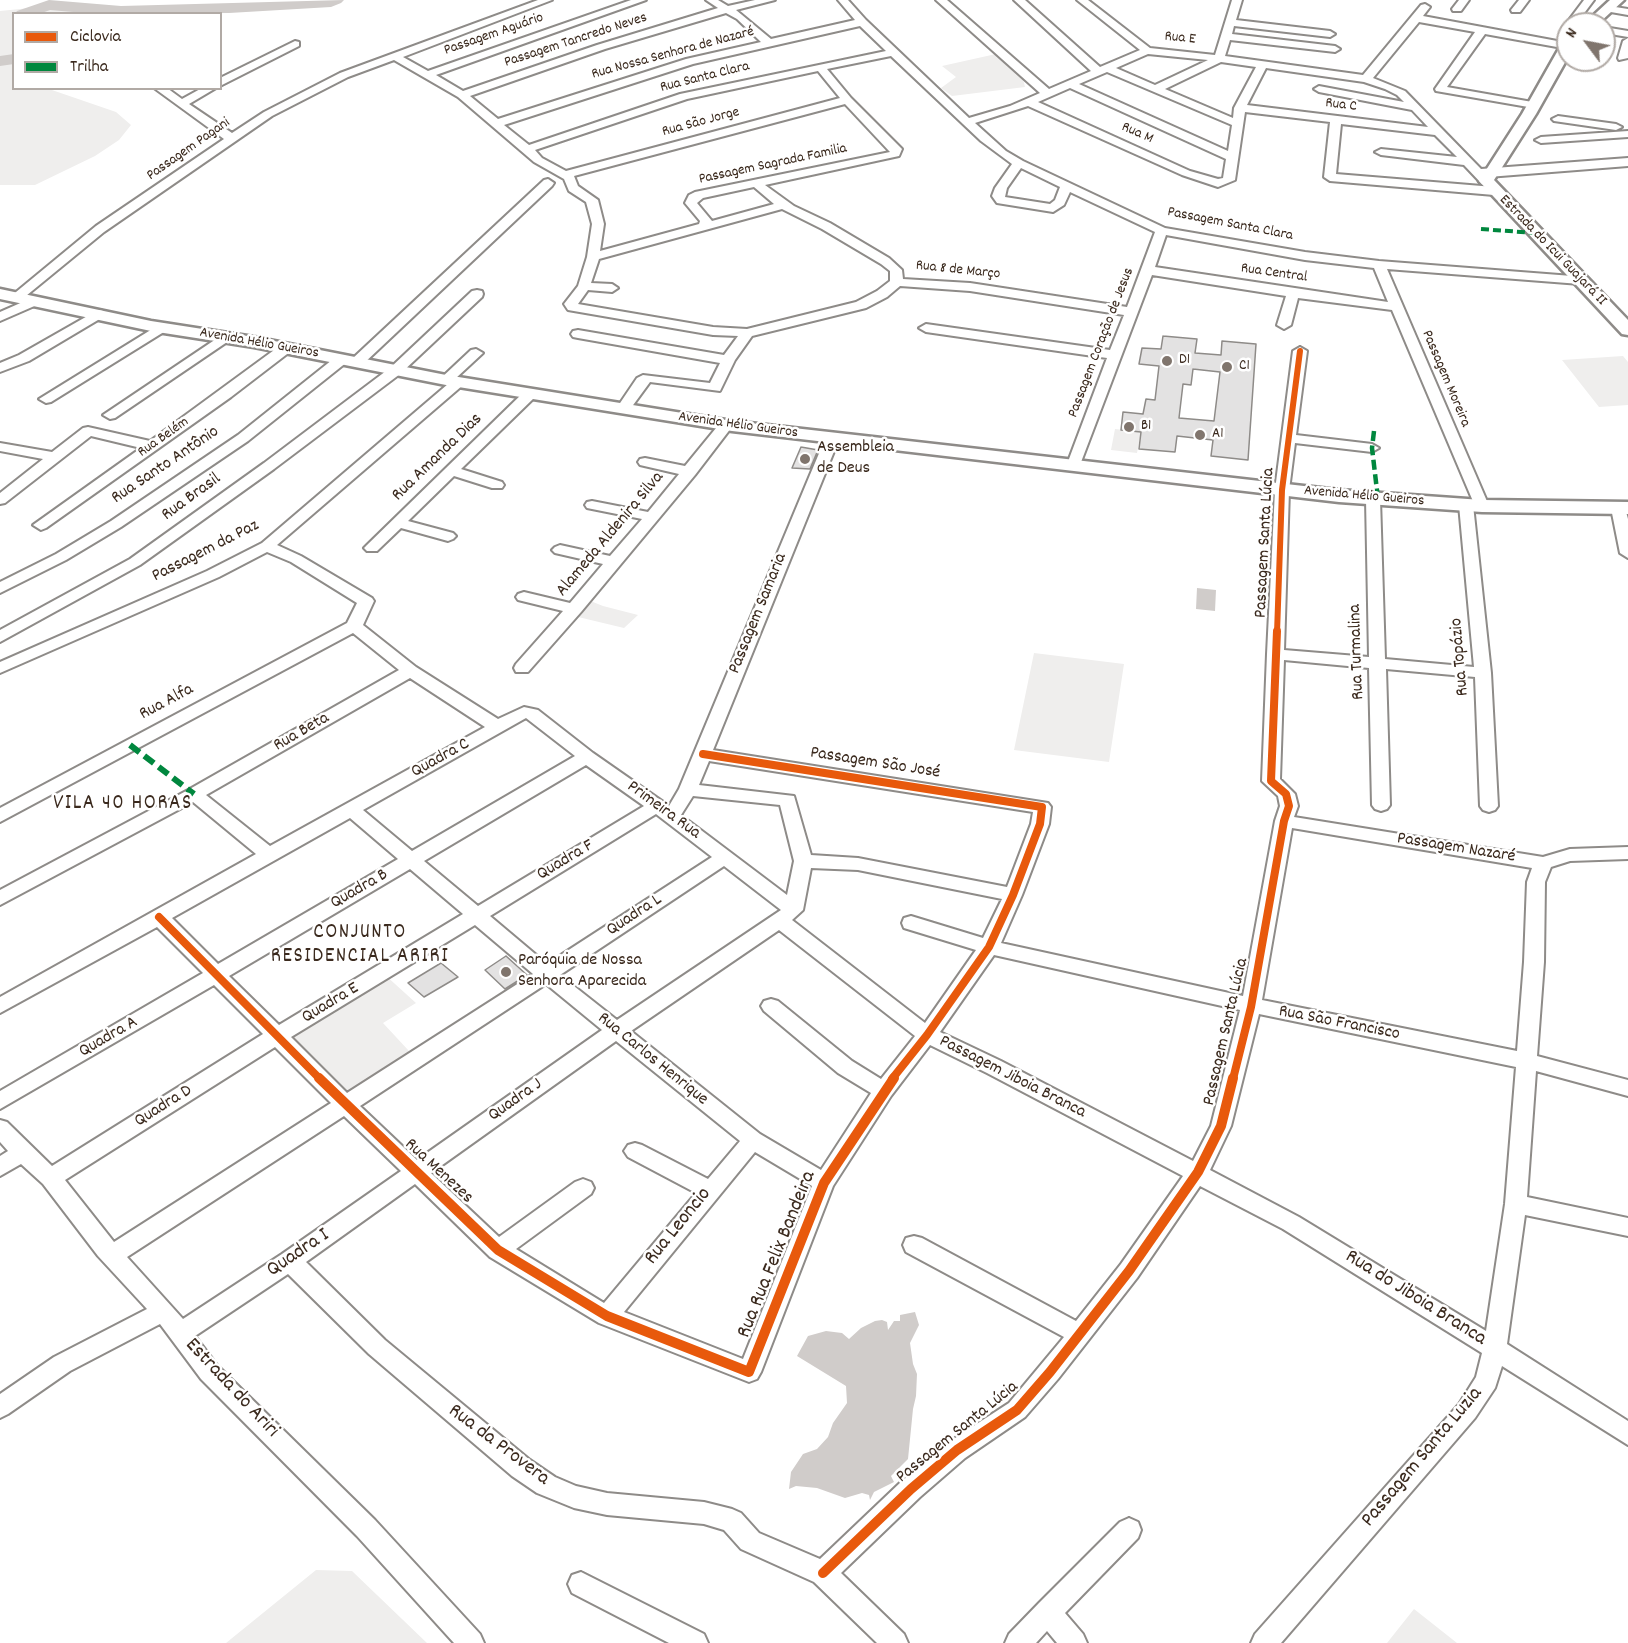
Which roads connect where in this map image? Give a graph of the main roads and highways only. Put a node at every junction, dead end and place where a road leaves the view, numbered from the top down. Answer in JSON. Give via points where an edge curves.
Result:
{"nodes":[{"id":1,"x":1556,"y":61,"type":"edge"},
{"id":2,"x":8,"y":295,"type":"edge"},
{"id":3,"x":1628,"y":330,"type":"edge"},
{"id":4,"x":1623,"y":508,"type":"edge"}],
"edges":[{"from":1,"to":3,"type":"main road","name":"Estrada do Icui Guajará II","via":[[1534,105],[1487,179]]},
{"from":2,"to":4,"type":"main road","name":"Avenida Hélio Gueiros","via":[[452,381],[832,439],[1373,498]]}]}
